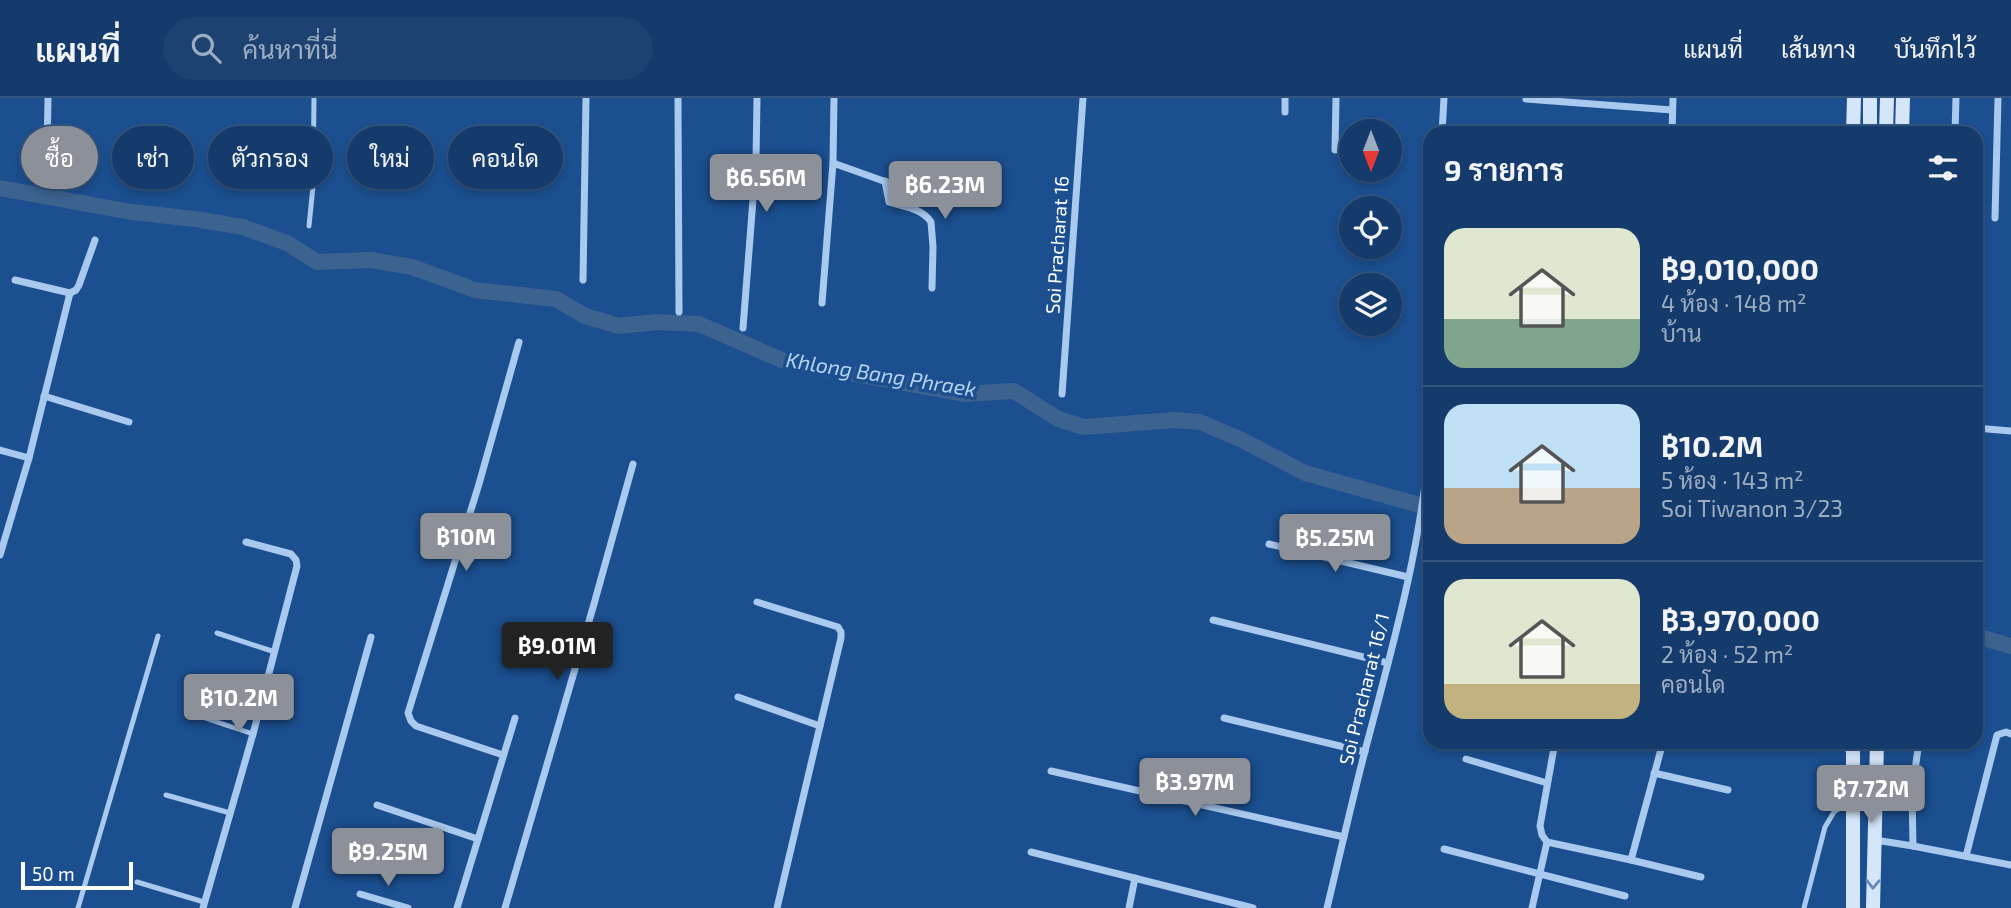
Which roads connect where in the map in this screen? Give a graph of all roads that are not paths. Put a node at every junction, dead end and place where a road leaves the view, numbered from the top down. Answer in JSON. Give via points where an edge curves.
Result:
{"nodes":[{"id":1,"x":47,"y":98,"type":"edge"},
{"id":2,"x":314,"y":98,"type":"edge"},
{"id":3,"x":586,"y":98,"type":"edge"},
{"id":4,"x":678,"y":98,"type":"edge"},
{"id":5,"x":757,"y":98,"type":"edge"},
{"id":6,"x":834,"y":98,"type":"edge"},
{"id":7,"x":1083,"y":98,"type":"edge"},
{"id":8,"x":1285,"y":98,"type":"edge"},
{"id":9,"x":1336,"y":98,"type":"edge"},
{"id":10,"x":1444,"y":98,"type":"edge"},
{"id":11,"x":1673,"y":98,"type":"edge"},
{"id":12,"x":1854,"y":98,"type":"edge"},
{"id":13,"x":1870,"y":98,"type":"edge"},
{"id":14,"x":1887,"y":98,"type":"edge"},
{"id":15,"x":1903,"y":98,"type":"edge"},
{"id":16,"x":1956,"y":98,"type":"edge"},
{"id":17,"x":1998,"y":98,"type":"edge"},
{"id":18,"x":1527,"y":99,"type":"edge"},
{"id":19,"x":1672,"y":110,"type":"junction"},
{"id":20,"x":1285,"y":112,"type":"dead end"},
{"id":21,"x":47,"y":126,"type":"edge"},
{"id":22,"x":1442,"y":126,"type":"edge"},
{"id":23,"x":1672,"y":126,"type":"edge"},
{"id":24,"x":1853,"y":126,"type":"edge"},
{"id":25,"x":1870,"y":126,"type":"edge"},
{"id":26,"x":1886,"y":126,"type":"edge"},
{"id":27,"x":1902,"y":126,"type":"edge"},
{"id":28,"x":1955,"y":126,"type":"edge"},
{"id":29,"x":1335,"y":150,"type":"dead end"},
{"id":30,"x":727,"y":158,"type":"dead end"},
{"id":31,"x":756,"y":161,"type":"junction"},
{"id":32,"x":833,"y":163,"type":"junction"},
{"id":33,"x":885,"y":181,"type":"junction"},
{"id":34,"x":934,"y":199,"type":"dead end"},
{"id":35,"x":1995,"y":218,"type":"dead end"},
{"id":36,"x":309,"y":226,"type":"dead end"},
{"id":37,"x":95,"y":240,"type":"dead end"},
{"id":38,"x":15,"y":280,"type":"dead end"},
{"id":39,"x":583,"y":281,"type":"dead end"},
{"id":40,"x":932,"y":288,"type":"dead end"},
{"id":41,"x":70,"y":293,"type":"junction"},
{"id":42,"x":822,"y":303,"type":"dead end"},
{"id":43,"x":679,"y":312,"type":"dead end"},
{"id":44,"x":743,"y":328,"type":"dead end"},
{"id":45,"x":519,"y":342,"type":"dead end"},
{"id":46,"x":1062,"y":394,"type":"dead end"},
{"id":47,"x":44,"y":396,"type":"junction"},
{"id":48,"x":129,"y":422,"type":"dead end"},
{"id":49,"x":1983,"y":429,"type":"edge"},
{"id":50,"x":2011,"y":431,"type":"edge"},
{"id":51,"x":0,"y":450,"type":"edge"},
{"id":52,"x":29,"y":458,"type":"junction"},
{"id":53,"x":633,"y":464,"type":"dead end"},
{"id":54,"x":1423,"y":496,"type":"edge"},
{"id":55,"x":246,"y":542,"type":"dead end"},
{"id":56,"x":1269,"y":544,"type":"dead end"},
{"id":57,"x":0,"y":555,"type":"edge"},
{"id":58,"x":1408,"y":576,"type":"junction"},
{"id":59,"x":757,"y":602,"type":"dead end"},
{"id":60,"x":1213,"y":620,"type":"dead end"},
{"id":61,"x":217,"y":633,"type":"dead end"},
{"id":62,"x":158,"y":636,"type":"dead end"},
{"id":63,"x":370,"y":637,"type":"dead end"},
{"id":64,"x":275,"y":652,"type":"junction"},
{"id":65,"x":1388,"y":663,"type":"junction"},
{"id":66,"x":738,"y":697,"type":"dead end"},
{"id":67,"x":190,"y":713,"type":"dead end"},
{"id":68,"x":514,"y":718,"type":"dead end"},
{"id":69,"x":1224,"y":718,"type":"dead end"},
{"id":70,"x":820,"y":726,"type":"junction"},
{"id":71,"x":254,"y":734,"type":"junction"},
{"id":72,"x":2011,"y":734,"type":"edge"},
{"id":73,"x":1554,"y":749,"type":"edge"},
{"id":74,"x":1661,"y":749,"type":"edge"},
{"id":75,"x":1853,"y":749,"type":"edge"},
{"id":76,"x":1877,"y":749,"type":"edge"},
{"id":77,"x":1918,"y":749,"type":"edge"},
{"id":78,"x":1365,"y":752,"type":"junction"},
{"id":79,"x":503,"y":755,"type":"junction"},
{"id":80,"x":1466,"y":759,"type":"dead end"},
{"id":81,"x":1051,"y":771,"type":"dead end"},
{"id":82,"x":1654,"y":773,"type":"junction"},
{"id":83,"x":1547,"y":783,"type":"junction"},
{"id":84,"x":1728,"y":790,"type":"dead end"},
{"id":85,"x":166,"y":795,"type":"dead end"},
{"id":86,"x":1854,"y":798,"type":"junction"},
{"id":87,"x":377,"y":806,"type":"dead end"},
{"id":88,"x":230,"y":813,"type":"junction"},
{"id":89,"x":1344,"y":837,"type":"junction"},
{"id":90,"x":478,"y":839,"type":"junction"},
{"id":91,"x":1874,"y":840,"type":"junction"},
{"id":92,"x":1548,"y":842,"type":"junction"},
{"id":93,"x":1913,"y":846,"type":"junction"},
{"id":94,"x":1444,"y":849,"type":"dead end"},
{"id":95,"x":1031,"y":852,"type":"dead end"},
{"id":96,"x":1966,"y":856,"type":"junction"},
{"id":97,"x":1632,"y":860,"type":"junction"},
{"id":98,"x":2011,"y":865,"type":"edge"},
{"id":99,"x":1541,"y":873,"type":"junction"},
{"id":100,"x":1701,"y":877,"type":"dead end"},
{"id":101,"x":1135,"y":878,"type":"junction"},
{"id":102,"x":137,"y":882,"type":"dead end"},
{"id":103,"x":360,"y":894,"type":"dead end"},
{"id":104,"x":1625,"y":896,"type":"dead end"},
{"id":105,"x":204,"y":905,"type":"edge"},
{"id":106,"x":78,"y":908,"type":"edge"},
{"id":107,"x":295,"y":908,"type":"edge"},
{"id":108,"x":408,"y":908,"type":"edge"},
{"id":109,"x":457,"y":908,"type":"edge"},
{"id":110,"x":505,"y":908,"type":"edge"},
{"id":111,"x":777,"y":908,"type":"edge"},
{"id":112,"x":1129,"y":908,"type":"edge"},
{"id":113,"x":1253,"y":908,"type":"edge"},
{"id":114,"x":1327,"y":908,"type":"edge"},
{"id":115,"x":1532,"y":908,"type":"edge"},
{"id":116,"x":1804,"y":908,"type":"edge"},
{"id":117,"x":1853,"y":908,"type":"edge"},
{"id":118,"x":1872,"y":908,"type":"edge"}],
"edges":[{"from":1,"to":21,"type":"street"},
{"from":2,"to":36,"type":"lane"},
{"from":3,"to":39,"type":"street"},
{"from":4,"to":43,"type":"street"},
{"from":5,"to":31,"type":"street"},
{"from":6,"to":32,"type":"street"},
{"from":7,"to":46,"type":"street","name":"Soi Pracharat 16"},
{"from":8,"to":20,"type":"street"},
{"from":9,"to":29,"type":"street"},
{"from":10,"to":22,"type":"street"},
{"from":11,"to":19,"type":"street"},
{"from":12,"to":24,"type":"main road"},
{"from":13,"to":25,"type":"main road"},
{"from":14,"to":26,"type":"main road"},
{"from":15,"to":27,"type":"main road"},
{"from":16,"to":28,"type":"street"},
{"from":17,"to":35,"type":"street"},
{"from":18,"to":19,"type":"street"},
{"from":19,"to":23,"type":"street"},
{"from":30,"to":31,"type":"lane"},
{"from":31,"to":44,"type":"street"},
{"from":32,"to":33,"type":"street"},
{"from":32,"to":42,"type":"street"},
{"from":33,"to":34,"type":"street"},
{"from":33,"to":40,"type":"street","via":[[889,202],[920,212],[931,222]]},
{"from":37,"to":41,"type":"street","via":[[79,285]]},
{"from":38,"to":41,"type":"street"},
{"from":41,"to":47,"type":"street"},
{"from":45,"to":79,"type":"street","via":[[408,713],[416,726]]},
{"from":47,"to":48,"type":"street"},
{"from":47,"to":52,"type":"street"},
{"from":49,"to":50,"type":"street"},
{"from":51,"to":52,"type":"street"},
{"from":52,"to":57,"type":"street"},
{"from":53,"to":110,"type":"street"},
{"from":54,"to":58,"type":"street","name":"Soi Pracharat 16/1"},
{"from":55,"to":64,"type":"street","via":[[291,554],[296,560]]},
{"from":56,"to":58,"type":"street"},
{"from":58,"to":65,"type":"street","name":"Soi Pracharat 16/1"},
{"from":59,"to":70,"type":"street","via":[[838,627],[841,632]]},
{"from":60,"to":65,"type":"street"},
{"from":61,"to":64,"type":"lane"},
{"from":62,"to":106,"type":"lane"},
{"from":63,"to":107,"type":"street"},
{"from":64,"to":71,"type":"street"},
{"from":65,"to":78,"type":"street","name":"Soi Pracharat 16/1"},
{"from":66,"to":70,"type":"street"},
{"from":67,"to":71,"type":"lane"},
{"from":68,"to":79,"type":"street"},
{"from":69,"to":78,"type":"street"},
{"from":70,"to":111,"type":"street"},
{"from":71,"to":88,"type":"street"},
{"from":72,"to":96,"type":"street","via":[[1997,735]]},
{"from":73,"to":83,"type":"street"},
{"from":74,"to":82,"type":"street"},
{"from":75,"to":86,"type":"main road"},
{"from":76,"to":91,"type":"main road"},
{"from":77,"to":93,"type":"street","via":[[1912,791]]},
{"from":78,"to":89,"type":"street","name":"Soi Pracharat 16/1"},
{"from":79,"to":90,"type":"street"},
{"from":80,"to":83,"type":"street"},
{"from":81,"to":89,"type":"street"},
{"from":82,"to":84,"type":"street"},
{"from":82,"to":97,"type":"street"},
{"from":83,"to":92,"type":"street","via":[[1540,826]]},
{"from":85,"to":88,"type":"lane"},
{"from":86,"to":116,"type":"lane","via":[[1829,818]]},
{"from":86,"to":117,"type":"main road"},
{"from":87,"to":90,"type":"street"},
{"from":88,"to":105,"type":"street"},
{"from":89,"to":114,"type":"street","name":"Soi Pracharat 16/1"},
{"from":90,"to":109,"type":"street"},
{"from":91,"to":93,"type":"street"},
{"from":91,"to":118,"type":"main road","one_way":true},
{"from":92,"to":97,"type":"street"},
{"from":92,"to":99,"type":"street"},
{"from":93,"to":96,"type":"street"},
{"from":94,"to":99,"type":"street"},
{"from":95,"to":101,"type":"street"},
{"from":96,"to":98,"type":"street"},
{"from":97,"to":100,"type":"street"},
{"from":99,"to":104,"type":"street"},
{"from":99,"to":115,"type":"street"},
{"from":101,"to":112,"type":"street"},
{"from":101,"to":113,"type":"street"},
{"from":102,"to":105,"type":"lane"},
{"from":103,"to":108,"type":"street"}]}
